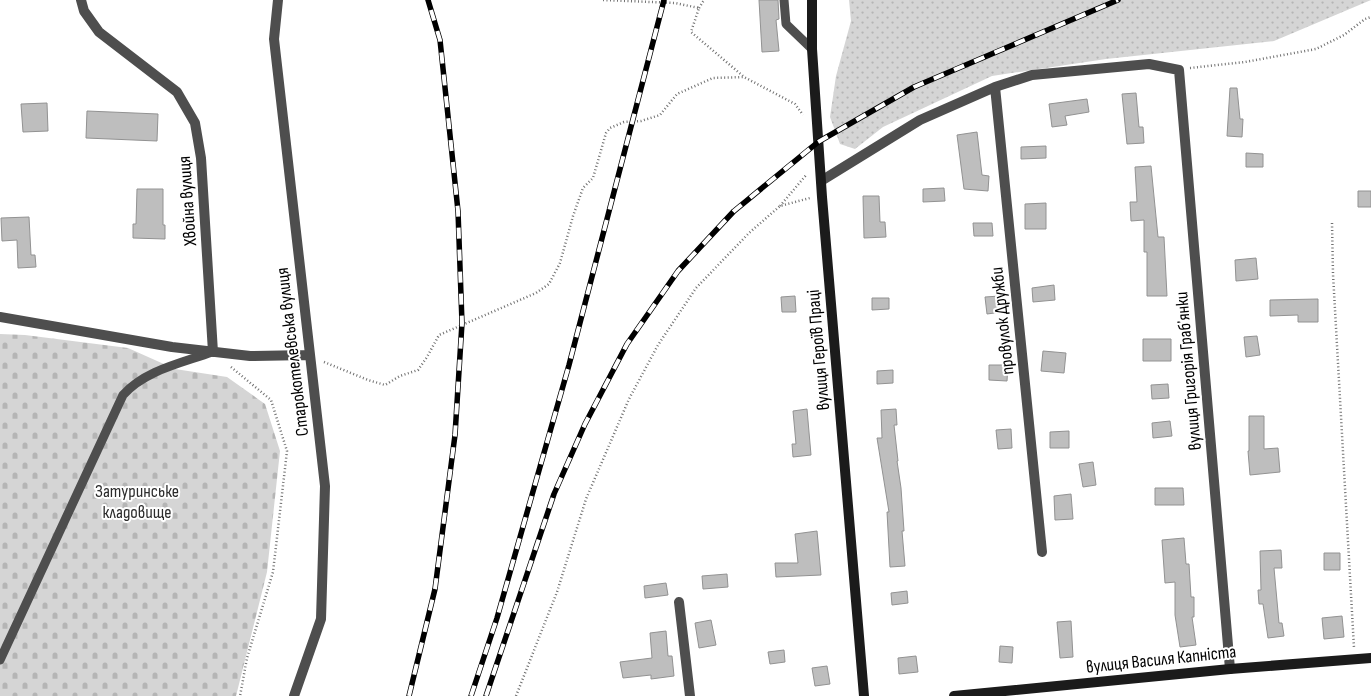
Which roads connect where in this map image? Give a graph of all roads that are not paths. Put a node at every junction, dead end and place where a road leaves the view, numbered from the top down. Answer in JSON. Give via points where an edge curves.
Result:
{"nodes":[{"id":1,"x":81,"y":0,"type":"edge"},
{"id":2,"x":278,"y":0,"type":"edge"},
{"id":3,"x":784,"y":0,"type":"edge"},
{"id":4,"x":812,"y":0,"type":"edge"},
{"id":5,"x":812,"y":49,"type":"junction"},
{"id":6,"x":996,"y":87,"type":"junction"},
{"id":7,"x":821,"y":181,"type":"junction"},
{"id":8,"x":0,"y":317,"type":"edge"},
{"id":9,"x":213,"y":352,"type":"junction"},
{"id":10,"x":308,"y":355,"type":"junction"},
{"id":11,"x":1042,"y":552,"type":"dead end"},
{"id":12,"x":679,"y":602,"type":"dead end"},
{"id":13,"x":1371,"y":658,"type":"edge"},
{"id":14,"x":0,"y":660,"type":"edge"},
{"id":15,"x":1230,"y":669,"type":"junction"},
{"id":16,"x":294,"y":696,"type":"edge"},
{"id":17,"x":690,"y":696,"type":"edge"},
{"id":18,"x":864,"y":696,"type":"edge"},
{"id":19,"x":954,"y":696,"type":"edge"}],
"edges":[{"from":1,"to":9,"type":"street","name":"Хвойна вулиця","via":[[84,11],[99,32],[177,92],[195,123],[201,158]]},
{"from":2,"to":10,"type":"street","name":"Старокотелевська вулиця","via":[[274,39]]},
{"from":3,"to":5,"type":"lane","via":[[786,24]]},
{"from":4,"to":5,"type":"main road","name":"вулиця Героїв Праці"},
{"from":5,"to":7,"type":"main road","name":"вулиця Героїв Праці"},
{"from":6,"to":7,"type":"street","via":[[920,120]]},
{"from":6,"to":11,"type":"street","name":"провулок Дружби"},
{"from":6,"to":15,"type":"street","name":"вулиця Григорія Грабʼянки","via":[[1032,75],[1149,64],[1179,70]]},
{"from":7,"to":18,"type":"main road","name":"вулиця Героїв Праці"},
{"from":8,"to":9,"type":"street"},
{"from":9,"to":10,"type":"street","via":[[250,356]]},
{"from":9,"to":14,"type":"lane","via":[[143,377],[123,394]]},
{"from":10,"to":16,"type":"street","name":"Старокотелевська вулиця","via":[[325,486],[321,619]]},
{"from":12,"to":17,"type":"street"},
{"from":13,"to":15,"type":"main road","name":"вулиця Василя Капніста"},
{"from":15,"to":19,"type":"main road","name":"вулиця Василя Капніста"}]}
